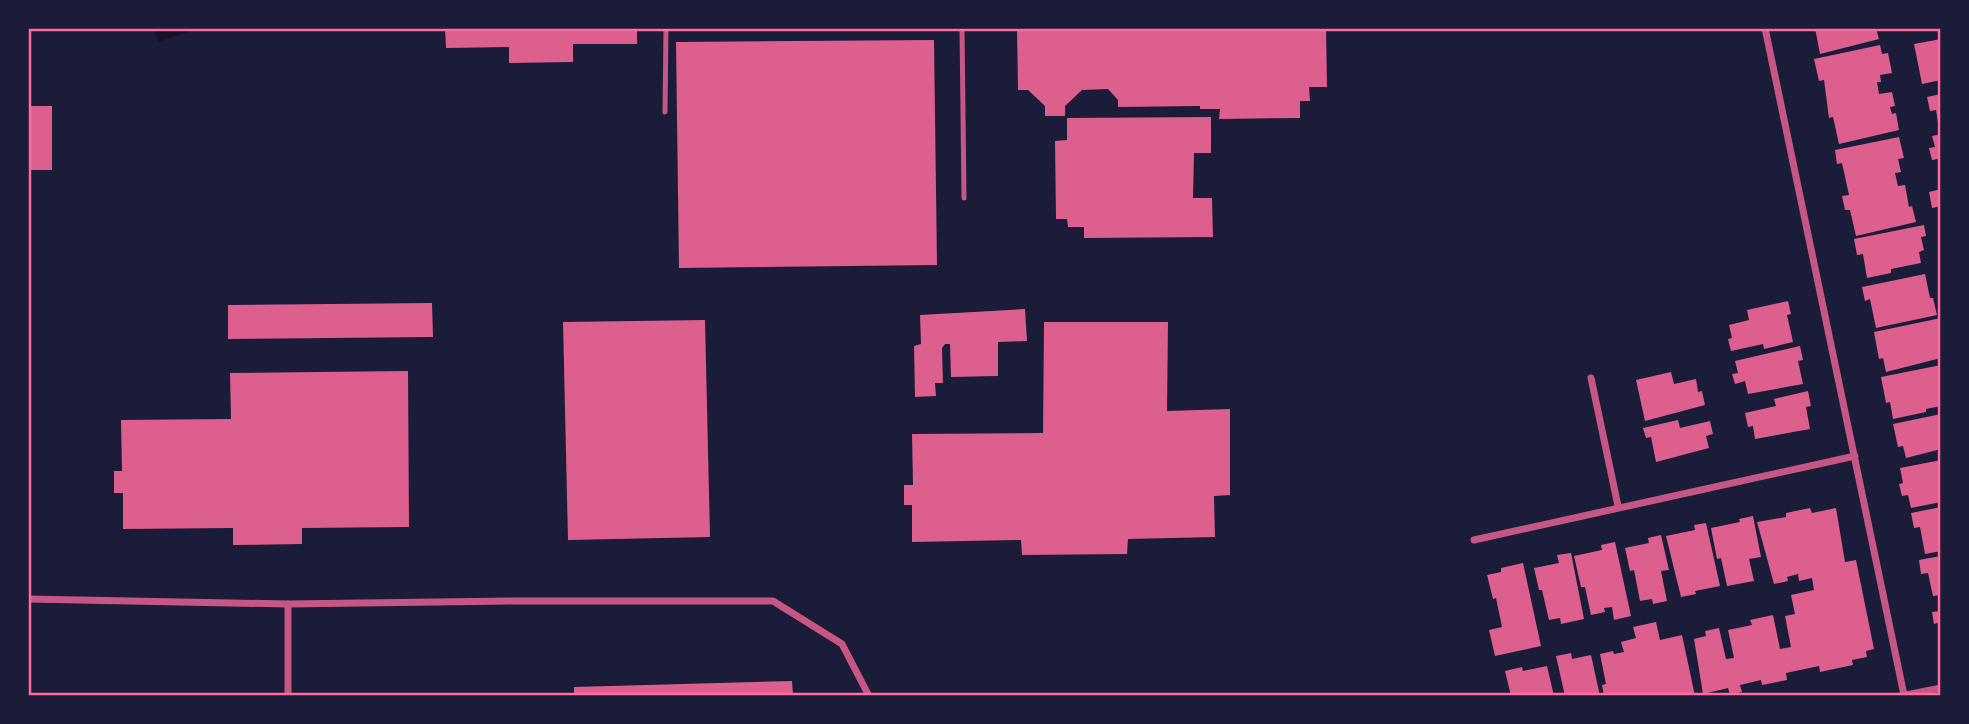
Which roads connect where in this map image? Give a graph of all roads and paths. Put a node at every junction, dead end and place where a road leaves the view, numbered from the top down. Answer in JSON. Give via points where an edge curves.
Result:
{"nodes":[{"id":1,"x":666,"y":28,"type":"edge"},
{"id":2,"x":962,"y":28,"type":"edge"},
{"id":3,"x":1765,"y":28,"type":"edge"},
{"id":4,"x":665,"y":112,"type":"dead end"},
{"id":5,"x":964,"y":198,"type":"dead end"},
{"id":6,"x":1591,"y":378,"type":"dead end"},
{"id":7,"x":1855,"y":456,"type":"junction"},
{"id":8,"x":1618,"y":506,"type":"junction"},
{"id":9,"x":1474,"y":540,"type":"dead end"},
{"id":10,"x":28,"y":599,"type":"edge"},
{"id":11,"x":288,"y":604,"type":"junction"},
{"id":12,"x":1941,"y":688,"type":"edge"},
{"id":13,"x":288,"y":696,"type":"edge"},
{"id":14,"x":869,"y":696,"type":"edge"},
{"id":15,"x":1903,"y":696,"type":"edge"}],
"edges":[{"from":1,"to":4,"type":"lane"},
{"from":2,"to":5,"type":"lane"},
{"from":3,"to":7,"type":"street"},
{"from":6,"to":8,"type":"street"},
{"from":7,"to":8,"type":"street"},
{"from":7,"to":15,"type":"street"},
{"from":8,"to":9,"type":"street"},
{"from":10,"to":11,"type":"street"},
{"from":11,"to":13,"type":"street"},
{"from":11,"to":14,"type":"street","via":[[773,601],[842,644]]},
{"from":12,"to":15,"type":"street"}]}
